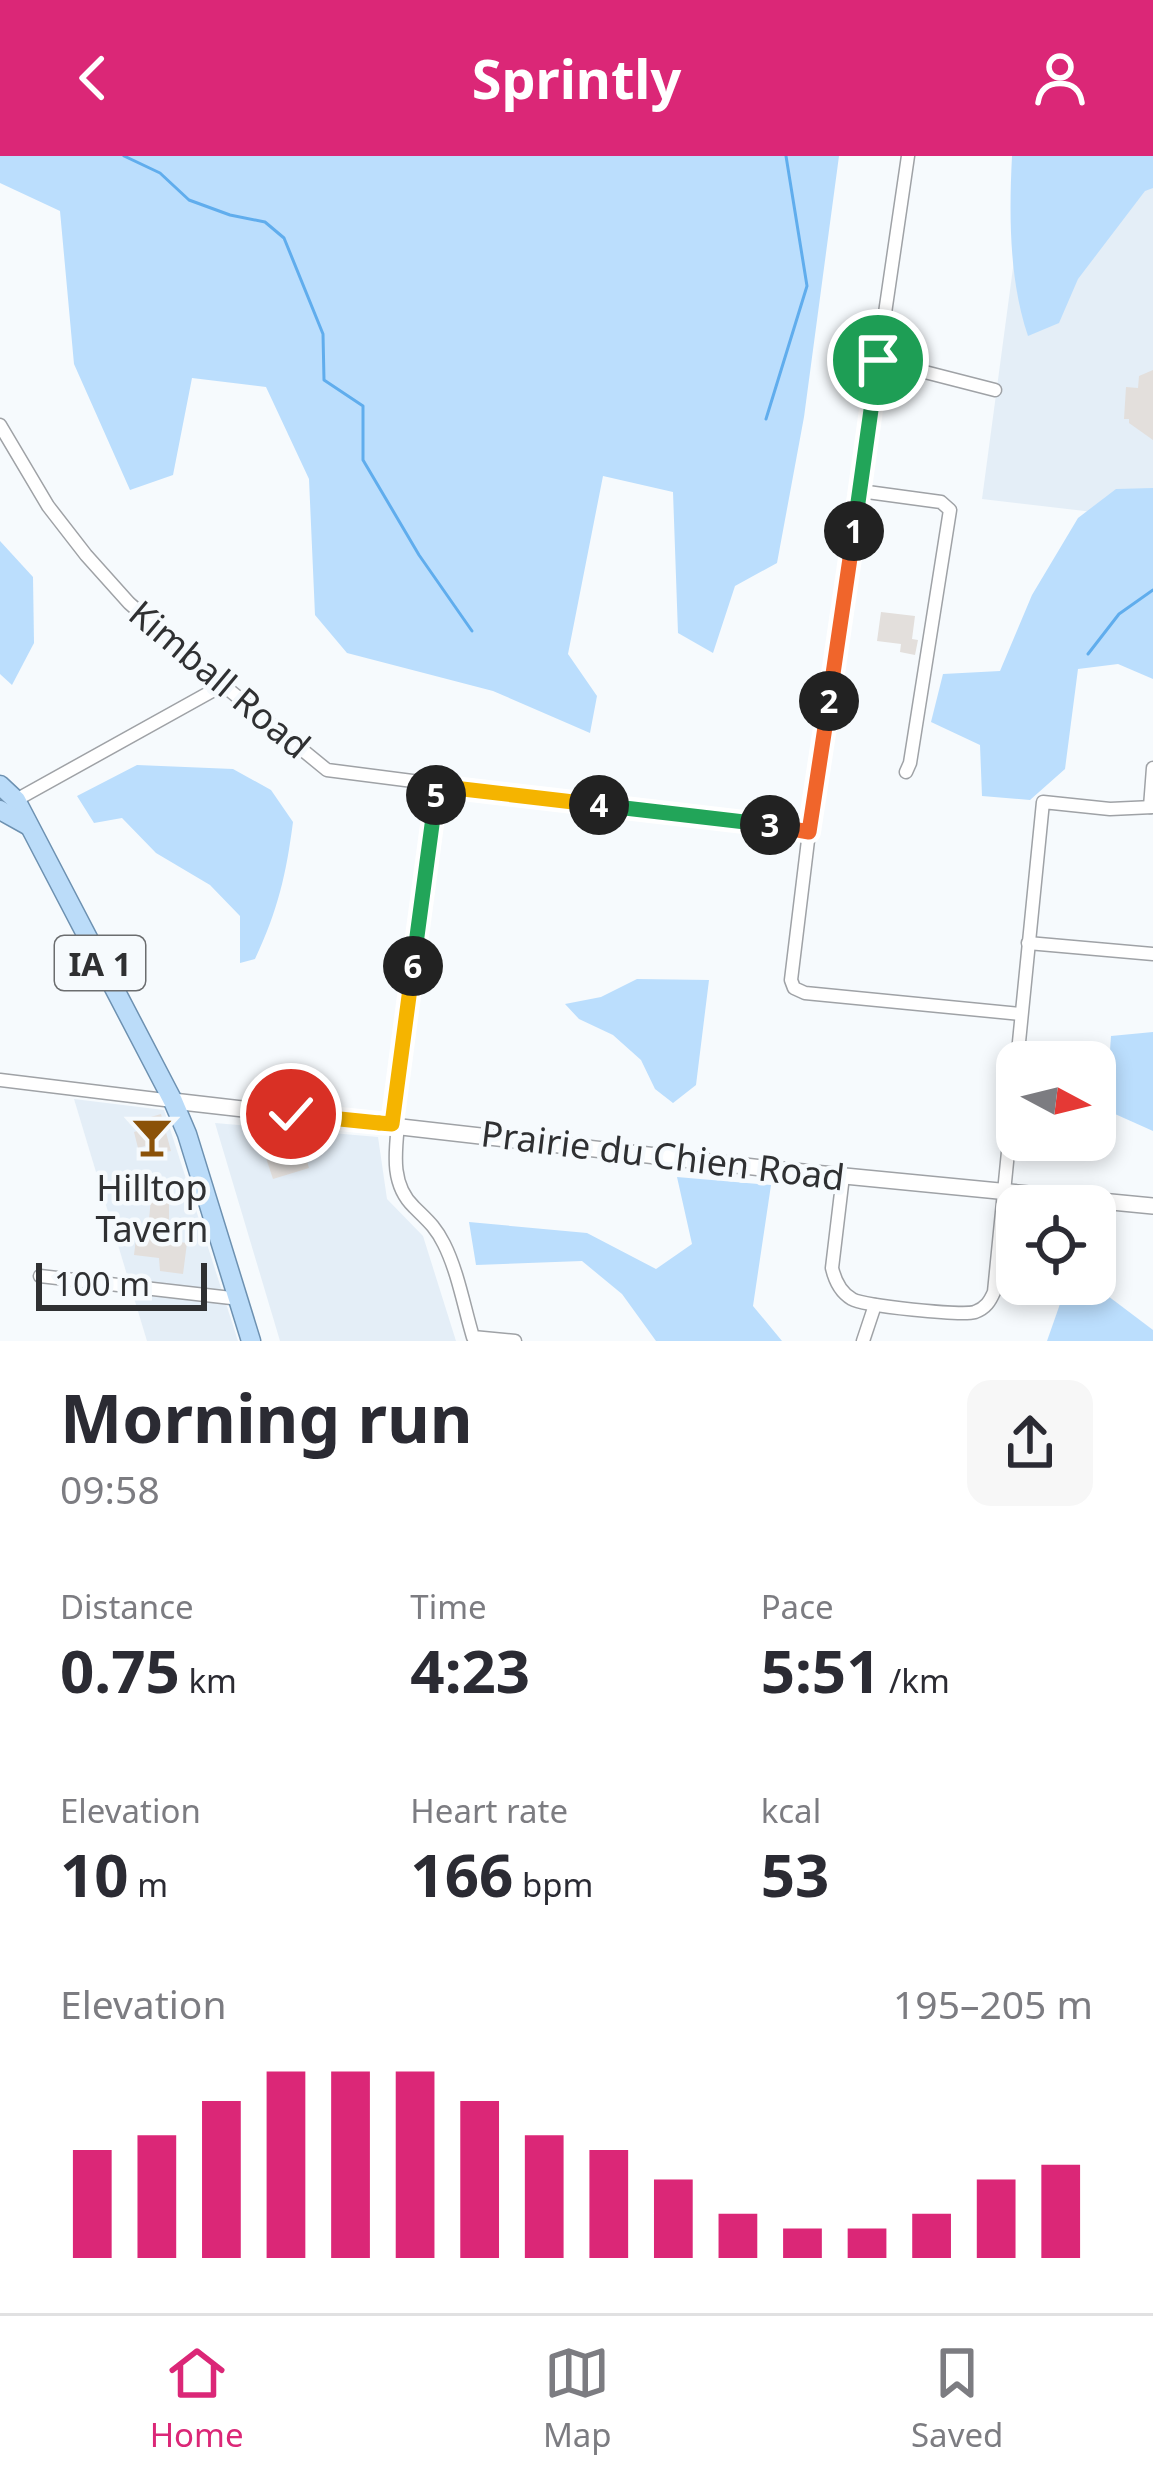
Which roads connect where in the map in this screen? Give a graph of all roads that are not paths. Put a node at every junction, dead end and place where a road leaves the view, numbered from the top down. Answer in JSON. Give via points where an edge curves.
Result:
{"nodes":[{"id":1,"x":908,"y":156,"type":"edge"},
{"id":2,"x":878,"y":360,"type":"junction"},
{"id":3,"x":994,"y":390,"type":"dead end"},
{"id":4,"x":0,"y":425,"type":"edge"},
{"id":5,"x":860,"y":491,"type":"junction"},
{"id":6,"x":223,"y":685,"type":"junction"},
{"id":7,"x":1153,"y":768,"type":"edge"},
{"id":8,"x":906,"y":772,"type":"dead end"},
{"id":9,"x":0,"y":785,"type":"edge"},
{"id":10,"x":437,"y":786,"type":"junction"},
{"id":11,"x":5,"y":803,"type":"edge"},
{"id":12,"x":1152,"y":807,"type":"edge"},
{"id":13,"x":809,"y":832,"type":"junction"},
{"id":14,"x":1028,"y":944,"type":"junction"},
{"id":15,"x":1153,"y":954,"type":"edge"},
{"id":16,"x":1021,"y":1013,"type":"junction"},
{"id":17,"x":0,"y":1080,"type":"edge"},
{"id":18,"x":173,"y":1101,"type":"junction"},
{"id":19,"x":395,"y":1125,"type":"junction"},
{"id":20,"x":843,"y":1176,"type":"junction"},
{"id":21,"x":1005,"y":1185,"type":"edge"},
{"id":22,"x":996,"y":1191,"type":"edge"},
{"id":23,"x":1116,"y":1203,"type":"edge"},
{"id":24,"x":1153,"y":1206,"type":"edge"},
{"id":25,"x":996,"y":1272,"type":"edge"},
{"id":26,"x":40,"y":1276,"type":"dead end"},
{"id":27,"x":240,"y":1299,"type":"junction"},
{"id":28,"x":875,"y":1305,"type":"junction"},
{"id":29,"x":251,"y":1341,"type":"edge"},
{"id":30,"x":514,"y":1341,"type":"edge"},
{"id":31,"x":863,"y":1341,"type":"edge"}],
"edges":[{"from":1,"to":2,"type":"street"},
{"from":2,"to":3,"type":"street"},
{"from":2,"to":5,"type":"street"},
{"from":4,"to":6,"type":"street","name":"Kimball Road","via":[[48,506],[104,577]]},
{"from":5,"to":8,"type":"street","via":[[950,510]]},
{"from":5,"to":13,"type":"street"},
{"from":6,"to":10,"type":"street","name":"Kimball Road","via":[[328,770]]},
{"from":6,"to":11,"type":"street"},
{"from":7,"to":12,"type":"street"},
{"from":9,"to":11,"type":"main road","number":"IA 1"},
{"from":10,"to":13,"type":"street","name":"Kimball Road"},
{"from":10,"to":19,"type":"street"},
{"from":11,"to":18,"type":"main road","number":"IA 1","via":[[27,824]]},
{"from":12,"to":14,"type":"street","via":[[1043,802]]},
{"from":13,"to":16,"type":"street","via":[[794,988]]},
{"from":14,"to":15,"type":"street"},
{"from":14,"to":16,"type":"street"},
{"from":16,"to":21,"type":"street"},
{"from":17,"to":18,"type":"street"},
{"from":18,"to":19,"type":"street","name":"Prairie du Chien Road"},
{"from":18,"to":27,"type":"main road","number":"IA 1"},
{"from":19,"to":20,"type":"street","name":"Prairie du Chien Road"},
{"from":19,"to":30,"type":"street","via":[[399,1185],[446,1247],[473,1336]]},
{"from":20,"to":22,"type":"street","name":"Prairie du Chien Road"},
{"from":20,"to":28,"type":"street","via":[[832,1268],[847,1296]]},
{"from":23,"to":24,"type":"street","name":"Prairie du Chien Road"},
{"from":25,"to":28,"type":"street","via":[[985,1306],[969,1313]]},
{"from":26,"to":27,"type":"street"},
{"from":27,"to":29,"type":"main road","number":"IA 1"},
{"from":28,"to":31,"type":"street"}]}
